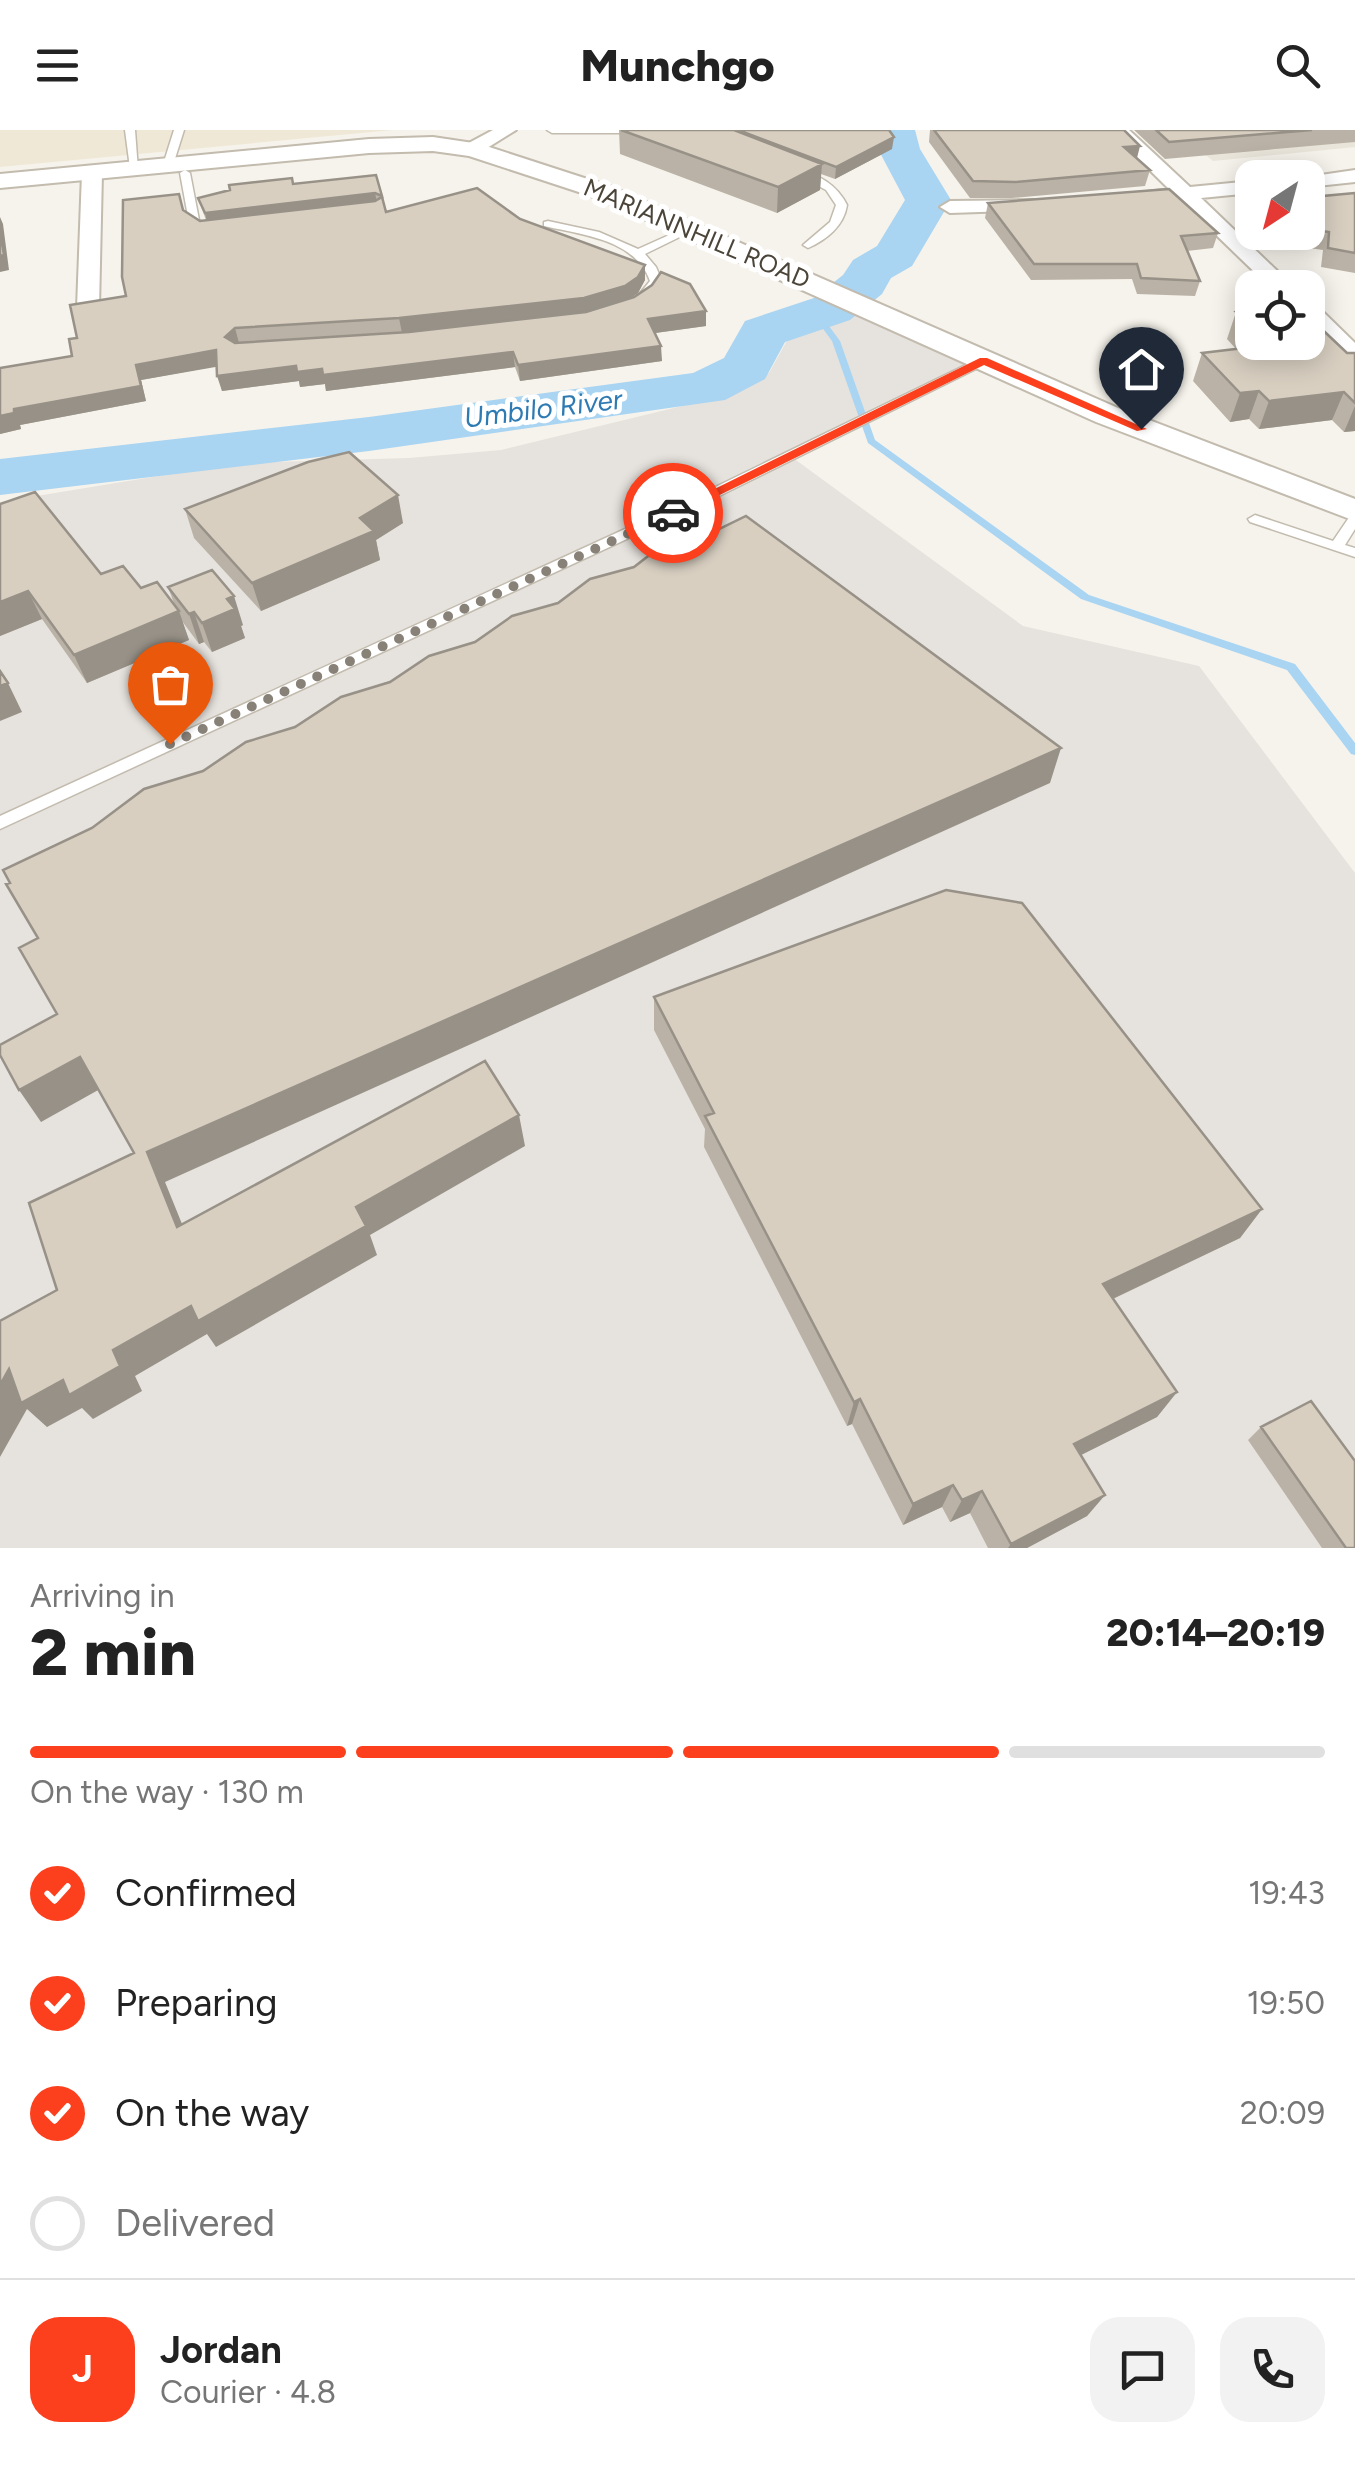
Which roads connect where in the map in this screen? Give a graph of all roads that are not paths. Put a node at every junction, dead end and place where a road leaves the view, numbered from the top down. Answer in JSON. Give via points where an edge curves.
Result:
{"nodes":[{"id":1,"x":130,"y":130,"type":"edge"},
{"id":2,"x":179,"y":130,"type":"edge"},
{"id":3,"x":507,"y":130,"type":"edge"},
{"id":4,"x":552,"y":130,"type":"edge"},
{"id":5,"x":621,"y":130,"type":"edge"},
{"id":6,"x":1118,"y":130,"type":"edge"},
{"id":7,"x":468,"y":141,"type":"edge"},
{"id":8,"x":180,"y":167,"type":"junction"},
{"id":9,"x":136,"y":168,"type":"junction"},
{"id":10,"x":791,"y":168,"type":"edge"},
{"id":11,"x":92,"y":173,"type":"junction"},
{"id":12,"x":1355,"y":176,"type":"edge"},
{"id":13,"x":1325,"y":180,"type":"edge"},
{"id":14,"x":0,"y":181,"type":"edge"},
{"id":15,"x":1235,"y":189,"type":"edge"},
{"id":16,"x":1187,"y":194,"type":"junction"},
{"id":17,"x":1109,"y":200,"type":"edge"},
{"id":18,"x":1050,"y":205,"type":"edge"},
{"id":19,"x":950,"y":207,"type":"dead end"},
{"id":20,"x":548,"y":224,"type":"edge"},
{"id":21,"x":224,"y":229,"type":"edge"},
{"id":22,"x":691,"y":229,"type":"junction"},
{"id":23,"x":808,"y":245,"type":"dead end"},
{"id":24,"x":638,"y":253,"type":"junction"},
{"id":25,"x":1265,"y":270,"type":"edge"},
{"id":26,"x":636,"y":303,"type":"edge"},
{"id":27,"x":88,"y":308,"type":"edge"},
{"id":28,"x":1325,"y":327,"type":"edge"},
{"id":29,"x":1355,"y":356,"type":"edge"},
{"id":30,"x":984,"y":360,"type":"junction"},
{"id":31,"x":1355,"y":511,"type":"edge"},
{"id":32,"x":1256,"y":519,"type":"dead end"},
{"id":33,"x":1355,"y":519,"type":"edge"},
{"id":34,"x":1336,"y":547,"type":"junction"},
{"id":35,"x":1355,"y":553,"type":"edge"},
{"id":36,"x":0,"y":824,"type":"edge"}],
"edges":[{"from":1,"to":9,"type":"lane"},
{"from":2,"to":8,"type":"lane"},
{"from":3,"to":7,"type":"street"},
{"from":4,"to":5,"type":"lane"},
{"from":6,"to":16,"type":"street"},
{"from":7,"to":8,"type":"street","name":"MARIANNHILL ROAD"},
{"from":7,"to":22,"type":"street","name":"MARIANNHILL ROAD"},
{"from":8,"to":9,"type":"street","name":"MARIANNHILL ROAD"},
{"from":8,"to":21,"type":"lane","via":[[196,226]]},
{"from":9,"to":11,"type":"street","name":"MARIANNHILL ROAD"},
{"from":10,"to":23,"type":"lane","via":[[828,183],[842,199],[832,230]]},
{"from":11,"to":14,"type":"street","name":"MARIANNHILL ROAD"},
{"from":11,"to":27,"type":"street"},
{"from":12,"to":13,"type":"street"},
{"from":15,"to":16,"type":"street"},
{"from":16,"to":17,"type":"street"},
{"from":16,"to":25,"type":"street"},
{"from":18,"to":19,"type":"street"},
{"from":20,"to":24,"type":"lane"},
{"from":22,"to":24,"type":"lane"},
{"from":22,"to":30,"type":"street","name":"MARIANNHILL ROAD"},
{"from":24,"to":26,"type":"lane","via":[[656,281]]},
{"from":28,"to":29,"type":"street"},
{"from":30,"to":31,"type":"street","name":"MARIANNHILL ROAD"},
{"from":30,"to":36,"type":"lane","via":[[704,498]]},
{"from":32,"to":34,"type":"lane"},
{"from":33,"to":34,"type":"lane"},
{"from":34,"to":35,"type":"lane"}]}
